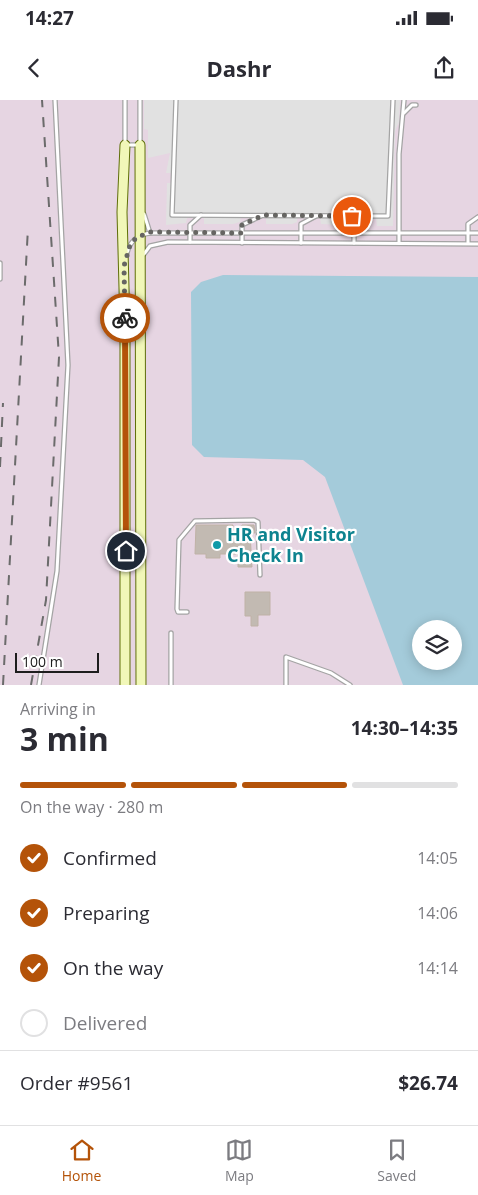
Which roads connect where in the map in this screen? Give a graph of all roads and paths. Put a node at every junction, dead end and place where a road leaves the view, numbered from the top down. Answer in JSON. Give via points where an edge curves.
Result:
{"nodes":[{"id":1,"x":55,"y":100,"type":"edge"},
{"id":2,"x":125,"y":100,"type":"edge"},
{"id":3,"x":140,"y":100,"type":"edge"},
{"id":4,"x":176,"y":100,"type":"edge"},
{"id":5,"x":393,"y":100,"type":"edge"},
{"id":6,"x":404,"y":100,"type":"edge"},
{"id":7,"x":416,"y":105,"type":"dead end"},
{"id":8,"x":404,"y":113,"type":"junction"},
{"id":9,"x":125,"y":145,"type":"junction"},
{"id":10,"x":140,"y":145,"type":"junction"},
{"id":11,"x":140,"y":197,"type":"junction"},
{"id":12,"x":202,"y":215,"type":"junction"},
{"id":13,"x":263,"y":215,"type":"junction"},
{"id":14,"x":317,"y":216,"type":"junction"},
{"id":15,"x":371,"y":216,"type":"junction"},
{"id":16,"x":478,"y":217,"type":"edge"},
{"id":17,"x":150,"y":232,"type":"junction"},
{"id":18,"x":190,"y":233,"type":"junction"},
{"id":19,"x":242,"y":233,"type":"junction"},
{"id":20,"x":301,"y":233,"type":"junction"},
{"id":21,"x":354,"y":233,"type":"junction"},
{"id":22,"x":399,"y":233,"type":"junction"},
{"id":23,"x":468,"y":233,"type":"junction"},
{"id":24,"x":478,"y":233,"type":"edge"},
{"id":25,"x":138,"y":236,"type":"junction"},
{"id":26,"x":190,"y":242,"type":"junction"},
{"id":27,"x":242,"y":243,"type":"junction"},
{"id":28,"x":301,"y":243,"type":"junction"},
{"id":29,"x":354,"y":243,"type":"junction"},
{"id":30,"x":398,"y":243,"type":"junction"},
{"id":31,"x":468,"y":244,"type":"junction"},
{"id":32,"x":478,"y":244,"type":"edge"},
{"id":33,"x":0,"y":263,"type":"edge"},
{"id":34,"x":140,"y":264,"type":"junction"},
{"id":35,"x":124,"y":266,"type":"junction"},
{"id":36,"x":0,"y":278,"type":"edge"},
{"id":37,"x":125,"y":326,"type":"junction"},
{"id":38,"x":141,"y":326,"type":"junction"},
{"id":39,"x":260,"y":575,"type":"dead end"},
{"id":40,"x":187,"y":612,"type":"dead end"},
{"id":41,"x":171,"y":632,"type":"dead end"},
{"id":42,"x":39,"y":685,"type":"edge"},
{"id":43,"x":125,"y":685,"type":"edge"},
{"id":44,"x":141,"y":685,"type":"edge"},
{"id":45,"x":171,"y":685,"type":"edge"},
{"id":46,"x":286,"y":685,"type":"edge"},
{"id":47,"x":350,"y":685,"type":"edge"}],
"edges":[{"from":1,"to":42,"type":"lane","via":[[68,319],[68,381],[58,571]]},
{"from":2,"to":9,"type":"lane"},
{"from":3,"to":10,"type":"lane"},
{"from":4,"to":12,"type":"lane","via":[[172,215]]},
{"from":5,"to":15,"type":"lane","via":[[388,216]]},
{"from":6,"to":8,"type":"lane"},
{"from":7,"to":8,"type":"lane"},
{"from":8,"to":22,"type":"lane","via":[[399,154]]},
{"from":9,"to":10,"type":"lane"},
{"from":9,"to":35,"type":"main road","via":[[122,202]]},
{"from":10,"to":11,"type":"main road"},
{"from":11,"to":17,"type":"lane"},
{"from":11,"to":25,"type":"main road"},
{"from":12,"to":13,"type":"lane"},
{"from":12,"to":18,"type":"lane","via":[[190,225]]},
{"from":13,"to":14,"type":"lane"},
{"from":13,"to":19,"type":"lane","via":[[242,225]]},
{"from":14,"to":15,"type":"lane"},
{"from":14,"to":20,"type":"lane","via":[[301,224]]},
{"from":15,"to":21,"type":"lane","via":[[354,225]]},
{"from":16,"to":23,"type":"lane","via":[[468,224]]},
{"from":17,"to":18,"type":"lane"},
{"from":17,"to":25,"type":"lane"},
{"from":18,"to":19,"type":"lane"},
{"from":18,"to":26,"type":"lane"},
{"from":19,"to":20,"type":"lane"},
{"from":19,"to":27,"type":"lane"},
{"from":20,"to":21,"type":"lane"},
{"from":20,"to":28,"type":"lane"},
{"from":21,"to":22,"type":"lane"},
{"from":21,"to":29,"type":"lane"},
{"from":22,"to":23,"type":"lane"},
{"from":22,"to":30,"type":"lane"},
{"from":23,"to":24,"type":"lane"},
{"from":23,"to":31,"type":"lane"},
{"from":25,"to":34,"type":"main road"},
{"from":25,"to":35,"type":"lane","via":[[130,245]]},
{"from":26,"to":27,"type":"lane"},
{"from":26,"to":34,"type":"lane","via":[[155,244],[147,249]]},
{"from":27,"to":28,"type":"lane"},
{"from":28,"to":29,"type":"lane"},
{"from":29,"to":30,"type":"lane"},
{"from":30,"to":31,"type":"lane"},
{"from":31,"to":32,"type":"lane"},
{"from":33,"to":36,"type":"lane"},
{"from":34,"to":38,"type":"main road"},
{"from":35,"to":37,"type":"main road"},
{"from":37,"to":38,"type":"main road"},
{"from":37,"to":43,"type":"main road"},
{"from":38,"to":44,"type":"main road"},
{"from":39,"to":40,"type":"lane","via":[[258,522],[195,521],[179,540],[177,609],[178,612]]},
{"from":41,"to":45,"type":"lane"},
{"from":46,"to":47,"type":"lane","via":[[286,656],[331,673]]}]}
